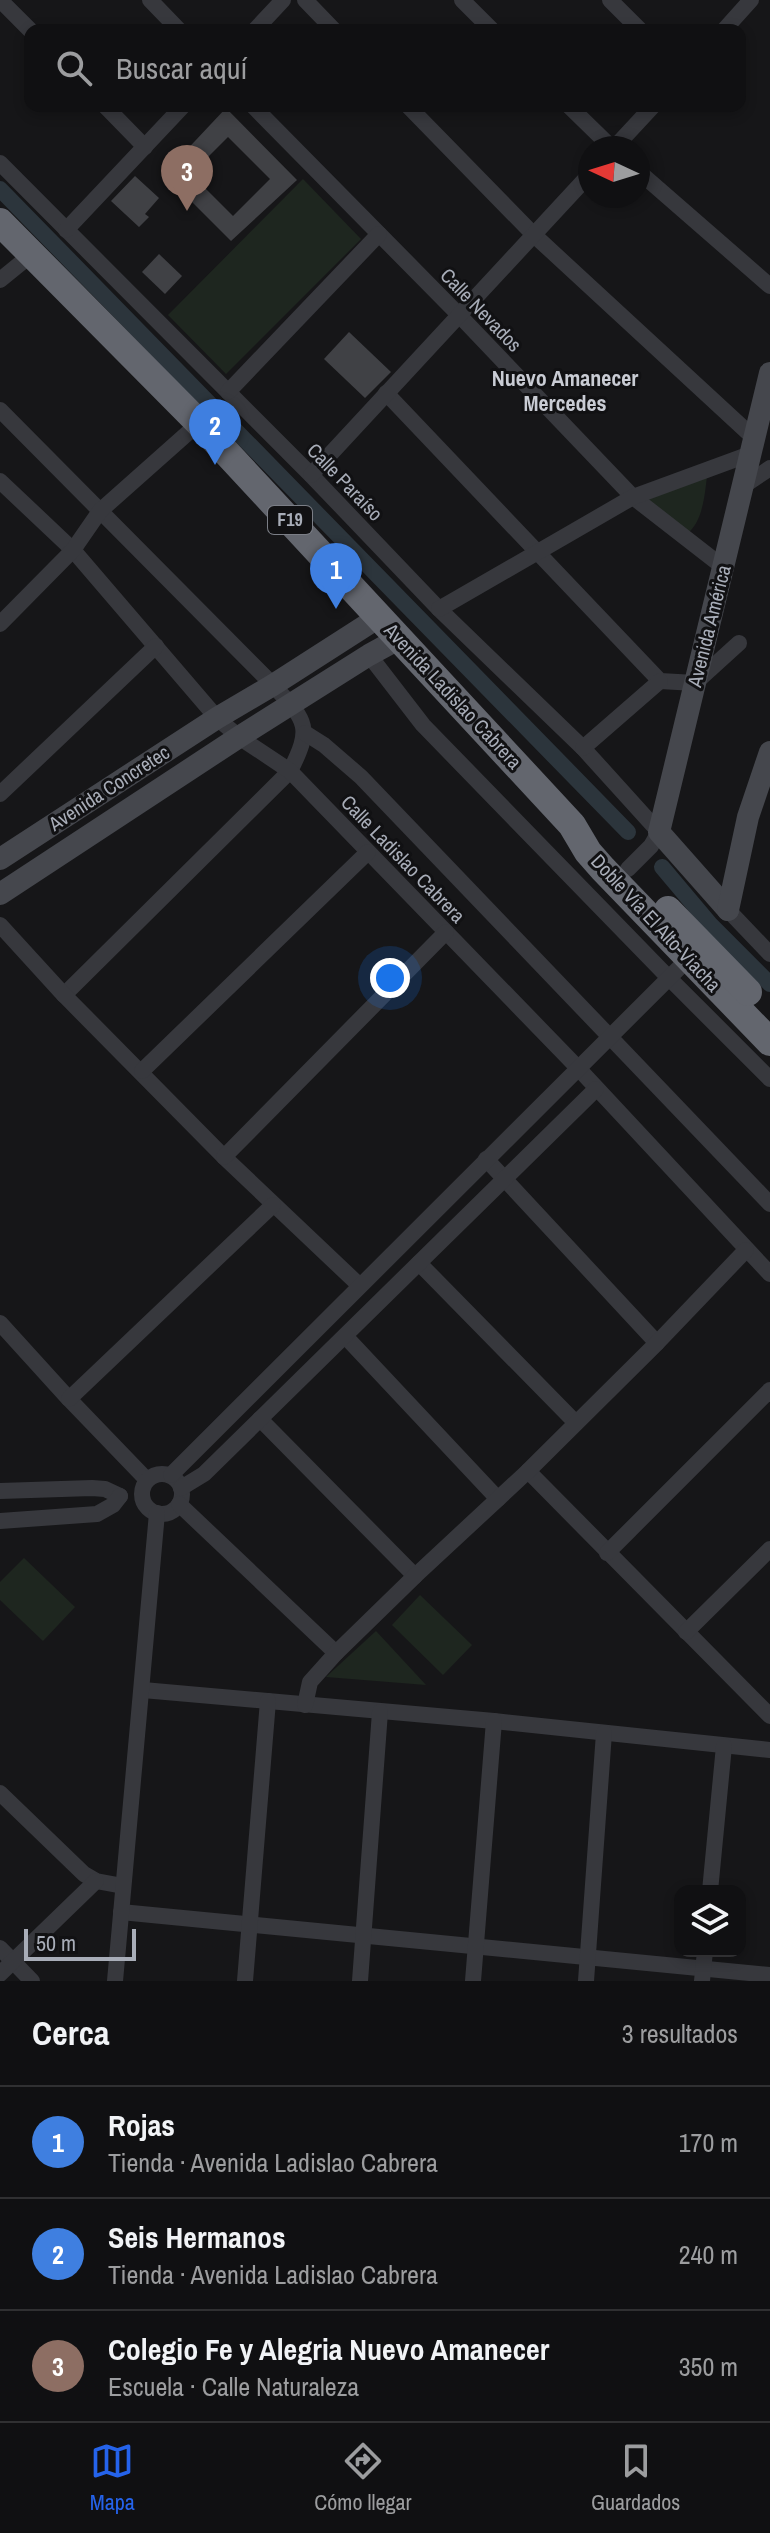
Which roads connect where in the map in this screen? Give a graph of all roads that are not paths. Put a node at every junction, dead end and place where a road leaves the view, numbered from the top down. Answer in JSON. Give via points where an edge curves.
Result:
{"nodes":[{"id":1,"x":0,"y":0,"type":"edge"},
{"id":2,"x":150,"y":0,"type":"edge"},
{"id":3,"x":283,"y":0,"type":"edge"},
{"id":4,"x":305,"y":0,"type":"edge"},
{"id":5,"x":462,"y":0,"type":"edge"},
{"id":6,"x":610,"y":0,"type":"edge"},
{"id":7,"x":751,"y":0,"type":"edge"},
{"id":8,"x":24,"y":24,"type":"edge"},
{"id":9,"x":173,"y":24,"type":"edge"},
{"id":10,"x":261,"y":24,"type":"edge"},
{"id":11,"x":328,"y":24,"type":"edge"},
{"id":12,"x":486,"y":24,"type":"edge"},
{"id":13,"x":634,"y":24,"type":"edge"},
{"id":14,"x":729,"y":24,"type":"edge"},
{"id":15,"x":111,"y":112,"type":"edge"},
{"id":16,"x":177,"y":112,"type":"edge"},
{"id":17,"x":259,"y":112,"type":"edge"},
{"id":18,"x":414,"y":112,"type":"edge"},
{"id":19,"x":575,"y":112,"type":"edge"},
{"id":20,"x":647,"y":112,"type":"edge"},
{"id":21,"x":600,"y":136,"type":"edge"},
{"id":22,"x":624,"y":136,"type":"edge"},
{"id":23,"x":145,"y":147,"type":"junction"},
{"id":24,"x":0,"y":163,"type":"edge"},
{"id":25,"x":650,"y":181,"type":"edge"},
{"id":26,"x":578,"y":187,"type":"edge"},
{"id":27,"x":0,"y":222,"type":"edge"},
{"id":28,"x":66,"y":230,"type":"junction"},
{"id":29,"x":379,"y":234,"type":"junction"},
{"id":30,"x":534,"y":235,"type":"junction"},
{"id":31,"x":32,"y":254,"type":"junction"},
{"id":32,"x":2,"y":277,"type":"edge"},
{"id":33,"x":770,"y":286,"type":"edge"},
{"id":34,"x":459,"y":315,"type":"junction"},
{"id":35,"x":770,"y":373,"type":"edge"},
{"id":36,"x":228,"y":392,"type":"junction"},
{"id":37,"x":386,"y":393,"type":"junction"},
{"id":38,"x":0,"y":410,"type":"edge"},
{"id":39,"x":199,"y":423,"type":"junction"},
{"id":40,"x":752,"y":446,"type":"junction"},
{"id":41,"x":770,"y":468,"type":"edge"},
{"id":42,"x":311,"y":475,"type":"junction"},
{"id":43,"x":0,"y":481,"type":"edge"},
{"id":44,"x":742,"y":487,"type":"junction"},
{"id":45,"x":633,"y":497,"type":"junction"},
{"id":46,"x":100,"y":511,"type":"junction"},
{"id":47,"x":73,"y":550,"type":"junction"},
{"id":48,"x":538,"y":550,"type":"junction"},
{"id":49,"x":723,"y":567,"type":"junction"},
{"id":50,"x":439,"y":609,"type":"junction"},
{"id":51,"x":379,"y":617,"type":"junction"},
{"id":52,"x":0,"y":624,"type":"edge"},
{"id":53,"x":400,"y":638,"type":"junction"},
{"id":54,"x":739,"y":643,"type":"dead end"},
{"id":55,"x":156,"y":646,"type":"junction"},
{"id":56,"x":369,"y":655,"type":"junction"},
{"id":57,"x":660,"y":681,"type":"junction"},
{"id":58,"x":695,"y":683,"type":"junction"},
{"id":59,"x":273,"y":685,"type":"junction"},
{"id":60,"x":291,"y":705,"type":"junction"},
{"id":61,"x":217,"y":718,"type":"junction"},
{"id":62,"x":305,"y":733,"type":"junction"},
{"id":63,"x":239,"y":737,"type":"junction"},
{"id":64,"x":583,"y":748,"type":"junction"},
{"id":65,"x":770,"y":752,"type":"edge"},
{"id":66,"x":290,"y":771,"type":"junction"},
{"id":67,"x":0,"y":794,"type":"edge"},
{"id":68,"x":770,"y":797,"type":"edge"},
{"id":69,"x":748,"y":817,"type":"junction"},
{"id":70,"x":572,"y":825,"type":"junction"},
{"id":71,"x":655,"y":839,"type":"junction"},
{"id":72,"x":368,"y":852,"type":"junction"},
{"id":73,"x":0,"y":859,"type":"edge"},
{"id":74,"x":634,"y":864,"type":"junction"},
{"id":75,"x":0,"y":894,"type":"edge"},
{"id":76,"x":728,"y":910,"type":"junction"},
{"id":77,"x":0,"y":925,"type":"edge"},
{"id":78,"x":446,"y":932,"type":"junction"},
{"id":79,"x":770,"y":954,"type":"edge"},
{"id":80,"x":679,"y":969,"type":"junction"},
{"id":81,"x":64,"y":995,"type":"junction"},
{"id":82,"x":770,"y":1015,"type":"edge"},
{"id":83,"x":609,"y":1037,"type":"junction"},
{"id":84,"x":770,"y":1042,"type":"edge"},
{"id":85,"x":578,"y":1068,"type":"junction"},
{"id":86,"x":142,"y":1071,"type":"junction"},
{"id":87,"x":770,"y":1079,"type":"edge"},
{"id":88,"x":596,"y":1089,"type":"junction"},
{"id":89,"x":224,"y":1157,"type":"junction"},
{"id":90,"x":486,"y":1159,"type":"junction"},
{"id":91,"x":504,"y":1179,"type":"junction"},
{"id":92,"x":770,"y":1204,"type":"edge"},
{"id":93,"x":273,"y":1205,"type":"junction"},
{"id":94,"x":746,"y":1250,"type":"junction"},
{"id":95,"x":419,"y":1263,"type":"junction"},
{"id":96,"x":770,"y":1274,"type":"edge"},
{"id":97,"x":359,"y":1285,"type":"junction"},
{"id":98,"x":0,"y":1323,"type":"edge"},
{"id":99,"x":345,"y":1336,"type":"junction"},
{"id":100,"x":657,"y":1343,"type":"junction"},
{"id":101,"x":770,"y":1390,"type":"edge"},
{"id":102,"x":69,"y":1399,"type":"junction"},
{"id":103,"x":260,"y":1419,"type":"junction"},
{"id":104,"x":576,"y":1423,"type":"junction"},
{"id":105,"x":528,"y":1471,"type":"junction"},
{"id":106,"x":144,"y":1488,"type":"junction"},
{"id":107,"x":177,"y":1489,"type":"junction"},
{"id":108,"x":0,"y":1491,"type":"edge"},
{"id":109,"x":120,"y":1496,"type":"junction"},
{"id":110,"x":498,"y":1499,"type":"junction"},
{"id":111,"x":157,"y":1513,"type":"junction"},
{"id":112,"x":0,"y":1521,"type":"edge"},
{"id":113,"x":770,"y":1549,"type":"edge"},
{"id":114,"x":607,"y":1553,"type":"junction"},
{"id":115,"x":415,"y":1576,"type":"junction"},
{"id":116,"x":686,"y":1632,"type":"junction"},
{"id":117,"x":336,"y":1653,"type":"junction"},
{"id":118,"x":143,"y":1690,"type":"junction"},
{"id":119,"x":268,"y":1701,"type":"junction"},
{"id":120,"x":305,"y":1705,"type":"junction"},
{"id":121,"x":380,"y":1712,"type":"junction"},
{"id":122,"x":769,"y":1713,"type":"edge"},
{"id":123,"x":494,"y":1721,"type":"junction"},
{"id":124,"x":604,"y":1733,"type":"junction"},
{"id":125,"x":724,"y":1746,"type":"junction"},
{"id":126,"x":770,"y":1750,"type":"edge"},
{"id":127,"x":0,"y":1793,"type":"edge"},
{"id":128,"x":96,"y":1881,"type":"junction"},
{"id":129,"x":711,"y":1885,"type":"edge"},
{"id":130,"x":123,"y":1886,"type":"junction"},
{"id":131,"x":121,"y":1912,"type":"junction"},
{"id":132,"x":249,"y":1925,"type":"junction"},
{"id":133,"x":365,"y":1935,"type":"junction"},
{"id":134,"x":0,"y":1948,"type":"edge"},
{"id":135,"x":477,"y":1948,"type":"junction"},
{"id":136,"x":588,"y":1957,"type":"junction"},
{"id":137,"x":13,"y":1962,"type":"junction"},
{"id":138,"x":0,"y":1974,"type":"edge"},
{"id":139,"x":702,"y":1975,"type":"edge"},
{"id":140,"x":770,"y":1975,"type":"edge"},
{"id":141,"x":32,"y":1981,"type":"edge"},
{"id":142,"x":115,"y":1981,"type":"edge"},
{"id":143,"x":245,"y":1981,"type":"edge"},
{"id":144,"x":360,"y":1981,"type":"edge"},
{"id":145,"x":473,"y":1981,"type":"edge"},
{"id":146,"x":586,"y":1981,"type":"edge"}],
"edges":[{"from":1,"to":8,"type":"street"},
{"from":2,"to":9,"type":"street"},
{"from":3,"to":10,"type":"street"},
{"from":4,"to":11,"type":"street"},
{"from":5,"to":12,"type":"street"},
{"from":6,"to":13,"type":"street"},
{"from":7,"to":14,"type":"street"},
{"from":15,"to":23,"type":"street"},
{"from":16,"to":23,"type":"street"},
{"from":17,"to":29,"type":"street","name":"Calle Nevados"},
{"from":18,"to":30,"type":"street"},
{"from":19,"to":21,"type":"street"},
{"from":20,"to":22,"type":"street"},
{"from":23,"to":28,"type":"street"},
{"from":24,"to":28,"type":"street","name":"Calle Paraíso"},
{"from":25,"to":33,"type":"street"},
{"from":26,"to":30,"type":"street"},
{"from":27,"to":31,"type":"highway","name":"Avenida Ladislao Cabrera","number":"F19"},
{"from":28,"to":36,"type":"street","name":"Calle Paraíso"},
{"from":29,"to":34,"type":"street","name":"Calle Nevados"},
{"from":29,"to":36,"type":"street"},
{"from":30,"to":34,"type":"street"},
{"from":30,"to":40,"type":"street"},
{"from":31,"to":32,"type":"street"},
{"from":31,"to":39,"type":"highway","name":"Avenida Ladislao Cabrera","number":"F19"},
{"from":34,"to":37,"type":"street"},
{"from":34,"to":45,"type":"street","name":"Calle Nevados"},
{"from":35,"to":40,"type":"street","name":"Avenida América"},
{"from":36,"to":42,"type":"street","name":"Calle Paraíso"},
{"from":37,"to":42,"type":"street"},
{"from":37,"to":48,"type":"street"},
{"from":38,"to":46,"type":"street"},
{"from":39,"to":46,"type":"street"},
{"from":39,"to":51,"type":"highway","name":"Avenida Ladislao Cabrera","number":"F19"},
{"from":40,"to":44,"type":"street","name":"Avenida América"},
{"from":40,"to":45,"type":"street"},
{"from":41,"to":44,"type":"street"},
{"from":42,"to":50,"type":"street","name":"Calle Paraíso"},
{"from":43,"to":47,"type":"street","name":"Calle Ladislao Cabrera"},
{"from":44,"to":49,"type":"street","name":"Avenida América"},
{"from":45,"to":48,"type":"street"},
{"from":45,"to":49,"type":"street","name":"Calle Nevados"},
{"from":46,"to":47,"type":"street"},
{"from":46,"to":59,"type":"street"},
{"from":47,"to":52,"type":"street"},
{"from":47,"to":55,"type":"street","name":"Calle Ladislao Cabrera"},
{"from":48,"to":50,"type":"street"},
{"from":48,"to":57,"type":"street"},
{"from":49,"to":58,"type":"street","name":"Avenida América"},
{"from":50,"to":64,"type":"street","name":"Calle Paraíso"},
{"from":51,"to":53,"type":"highway","name":"Avenida Ladislao Cabrera","number":"F19"},
{"from":51,"to":59,"type":"street","name":"Avenida Concretec"},
{"from":53,"to":56,"type":"street"},
{"from":53,"to":70,"type":"highway","name":"Avenida Ladislao Cabrera","number":"F19"},
{"from":54,"to":58,"type":"street"},
{"from":55,"to":61,"type":"street","name":"Calle Ladislao Cabrera"},
{"from":55,"to":67,"type":"street"},
{"from":56,"to":60,"type":"street"},
{"from":56,"to":80,"type":"street","via":[[423,725]]},
{"from":57,"to":58,"type":"street"},
{"from":57,"to":64,"type":"street"},
{"from":58,"to":71,"type":"street","name":"Avenida América"},
{"from":59,"to":60,"type":"street"},
{"from":59,"to":61,"type":"street","name":"Avenida Concretec"},
{"from":60,"to":62,"type":"street"},
{"from":60,"to":63,"type":"street"},
{"from":61,"to":63,"type":"street","name":"Calle Ladislao Cabrera"},
{"from":61,"to":73,"type":"street","name":"Avenida Concretec"},
{"from":62,"to":66,"type":"street"},
{"from":62,"to":83,"type":"street","via":[[361,777]]},
{"from":63,"to":66,"type":"street","name":"Calle Ladislao Cabrera"},
{"from":63,"to":75,"type":"street"},
{"from":64,"to":71,"type":"street","name":"Calle Paraíso"},
{"from":65,"to":69,"type":"street"},
{"from":66,"to":72,"type":"street","name":"Calle Ladislao Cabrera"},
{"from":66,"to":81,"type":"street"},
{"from":68,"to":69,"type":"street"},
{"from":69,"to":76,"type":"street"},
{"from":70,"to":74,"type":"highway","name":"Doble Vía El Alto-Viacha","number":"F19"},
{"from":70,"to":80,"type":"highway","name":"Doble Vía El Alto-Viacha","number":"F19"},
{"from":71,"to":74,"type":"street","name":"Avenida América"},
{"from":71,"to":76,"type":"street"},
{"from":72,"to":78,"type":"street","name":"Calle Ladislao Cabrera"},
{"from":72,"to":86,"type":"street"},
{"from":74,"to":82,"type":"highway","name":"Doble Vía El Alto-Viacha","number":"F19"},
{"from":76,"to":79,"type":"street"},
{"from":77,"to":81,"type":"street"},
{"from":78,"to":85,"type":"street","name":"Calle Ladislao Cabrera"},
{"from":78,"to":89,"type":"street"},
{"from":80,"to":83,"type":"street"},
{"from":80,"to":84,"type":"highway","name":"Doble Vía El Alto-Viacha","number":"F19"},
{"from":80,"to":87,"type":"street"},
{"from":81,"to":86,"type":"street"},
{"from":83,"to":85,"type":"street"},
{"from":83,"to":92,"type":"street"},
{"from":85,"to":88,"type":"street","name":"Calle Ladislao Cabrera"},
{"from":85,"to":90,"type":"street"},
{"from":86,"to":89,"type":"street"},
{"from":88,"to":91,"type":"street"},
{"from":88,"to":94,"type":"street","name":"Calle Ladislao Cabrera"},
{"from":89,"to":93,"type":"street"},
{"from":90,"to":91,"type":"street"},
{"from":90,"to":97,"type":"street"},
{"from":91,"to":95,"type":"street"},
{"from":91,"to":100,"type":"street"},
{"from":93,"to":97,"type":"street"},
{"from":93,"to":102,"type":"street"},
{"from":94,"to":96,"type":"street","name":"Calle Ladislao Cabrera"},
{"from":94,"to":100,"type":"street"},
{"from":95,"to":99,"type":"street"},
{"from":95,"to":104,"type":"street"},
{"from":97,"to":107,"type":"street"},
{"from":98,"to":102,"type":"street"},
{"from":99,"to":103,"type":"street"},
{"from":99,"to":110,"type":"street"},
{"from":100,"to":104,"type":"street"},
{"from":101,"to":114,"type":"street"},
{"from":102,"to":106,"type":"street"},
{"from":103,"to":107,"type":"street","via":[[204,1474]]},
{"from":103,"to":115,"type":"street"},
{"from":104,"to":105,"type":"street"},
{"from":105,"to":110,"type":"street"},
{"from":105,"to":114,"type":"street"},
{"from":106,"to":107,"type":"street","via":[[158,1474]]},
{"from":106,"to":109,"type":"street"},
{"from":106,"to":111,"type":"street","via":[[147,1507]]},
{"from":107,"to":111,"type":"street","via":[[170,1512]]},
{"from":107,"to":117,"type":"street"},
{"from":108,"to":109,"type":"street","via":[[92,1488]]},
{"from":109,"to":112,"type":"street","via":[[97,1514]]},
{"from":110,"to":115,"type":"street"},
{"from":111,"to":118,"type":"street"},
{"from":113,"to":116,"type":"street"},
{"from":114,"to":116,"type":"street"},
{"from":115,"to":117,"type":"street"},
{"from":116,"to":122,"type":"street"},
{"from":117,"to":120,"type":"street","via":[[310,1682]]},
{"from":118,"to":119,"type":"street"},
{"from":118,"to":130,"type":"street"},
{"from":119,"to":120,"type":"street"},
{"from":119,"to":132,"type":"street"},
{"from":120,"to":121,"type":"street"},
{"from":121,"to":123,"type":"street"},
{"from":121,"to":133,"type":"street"},
{"from":123,"to":124,"type":"street"},
{"from":123,"to":135,"type":"street"},
{"from":124,"to":125,"type":"street"},
{"from":124,"to":136,"type":"street"},
{"from":125,"to":126,"type":"street"},
{"from":125,"to":129,"type":"street"},
{"from":127,"to":128,"type":"street"},
{"from":128,"to":130,"type":"street"},
{"from":128,"to":137,"type":"street"},
{"from":130,"to":131,"type":"street"},
{"from":131,"to":132,"type":"street"},
{"from":131,"to":142,"type":"street"},
{"from":132,"to":133,"type":"street"},
{"from":132,"to":143,"type":"street"},
{"from":133,"to":135,"type":"street"},
{"from":133,"to":144,"type":"street"},
{"from":134,"to":137,"type":"street"},
{"from":135,"to":136,"type":"street"},
{"from":135,"to":145,"type":"street"},
{"from":136,"to":139,"type":"street"},
{"from":136,"to":146,"type":"street"},
{"from":137,"to":138,"type":"street"},
{"from":137,"to":141,"type":"street"},
{"from":139,"to":140,"type":"street"}]}
